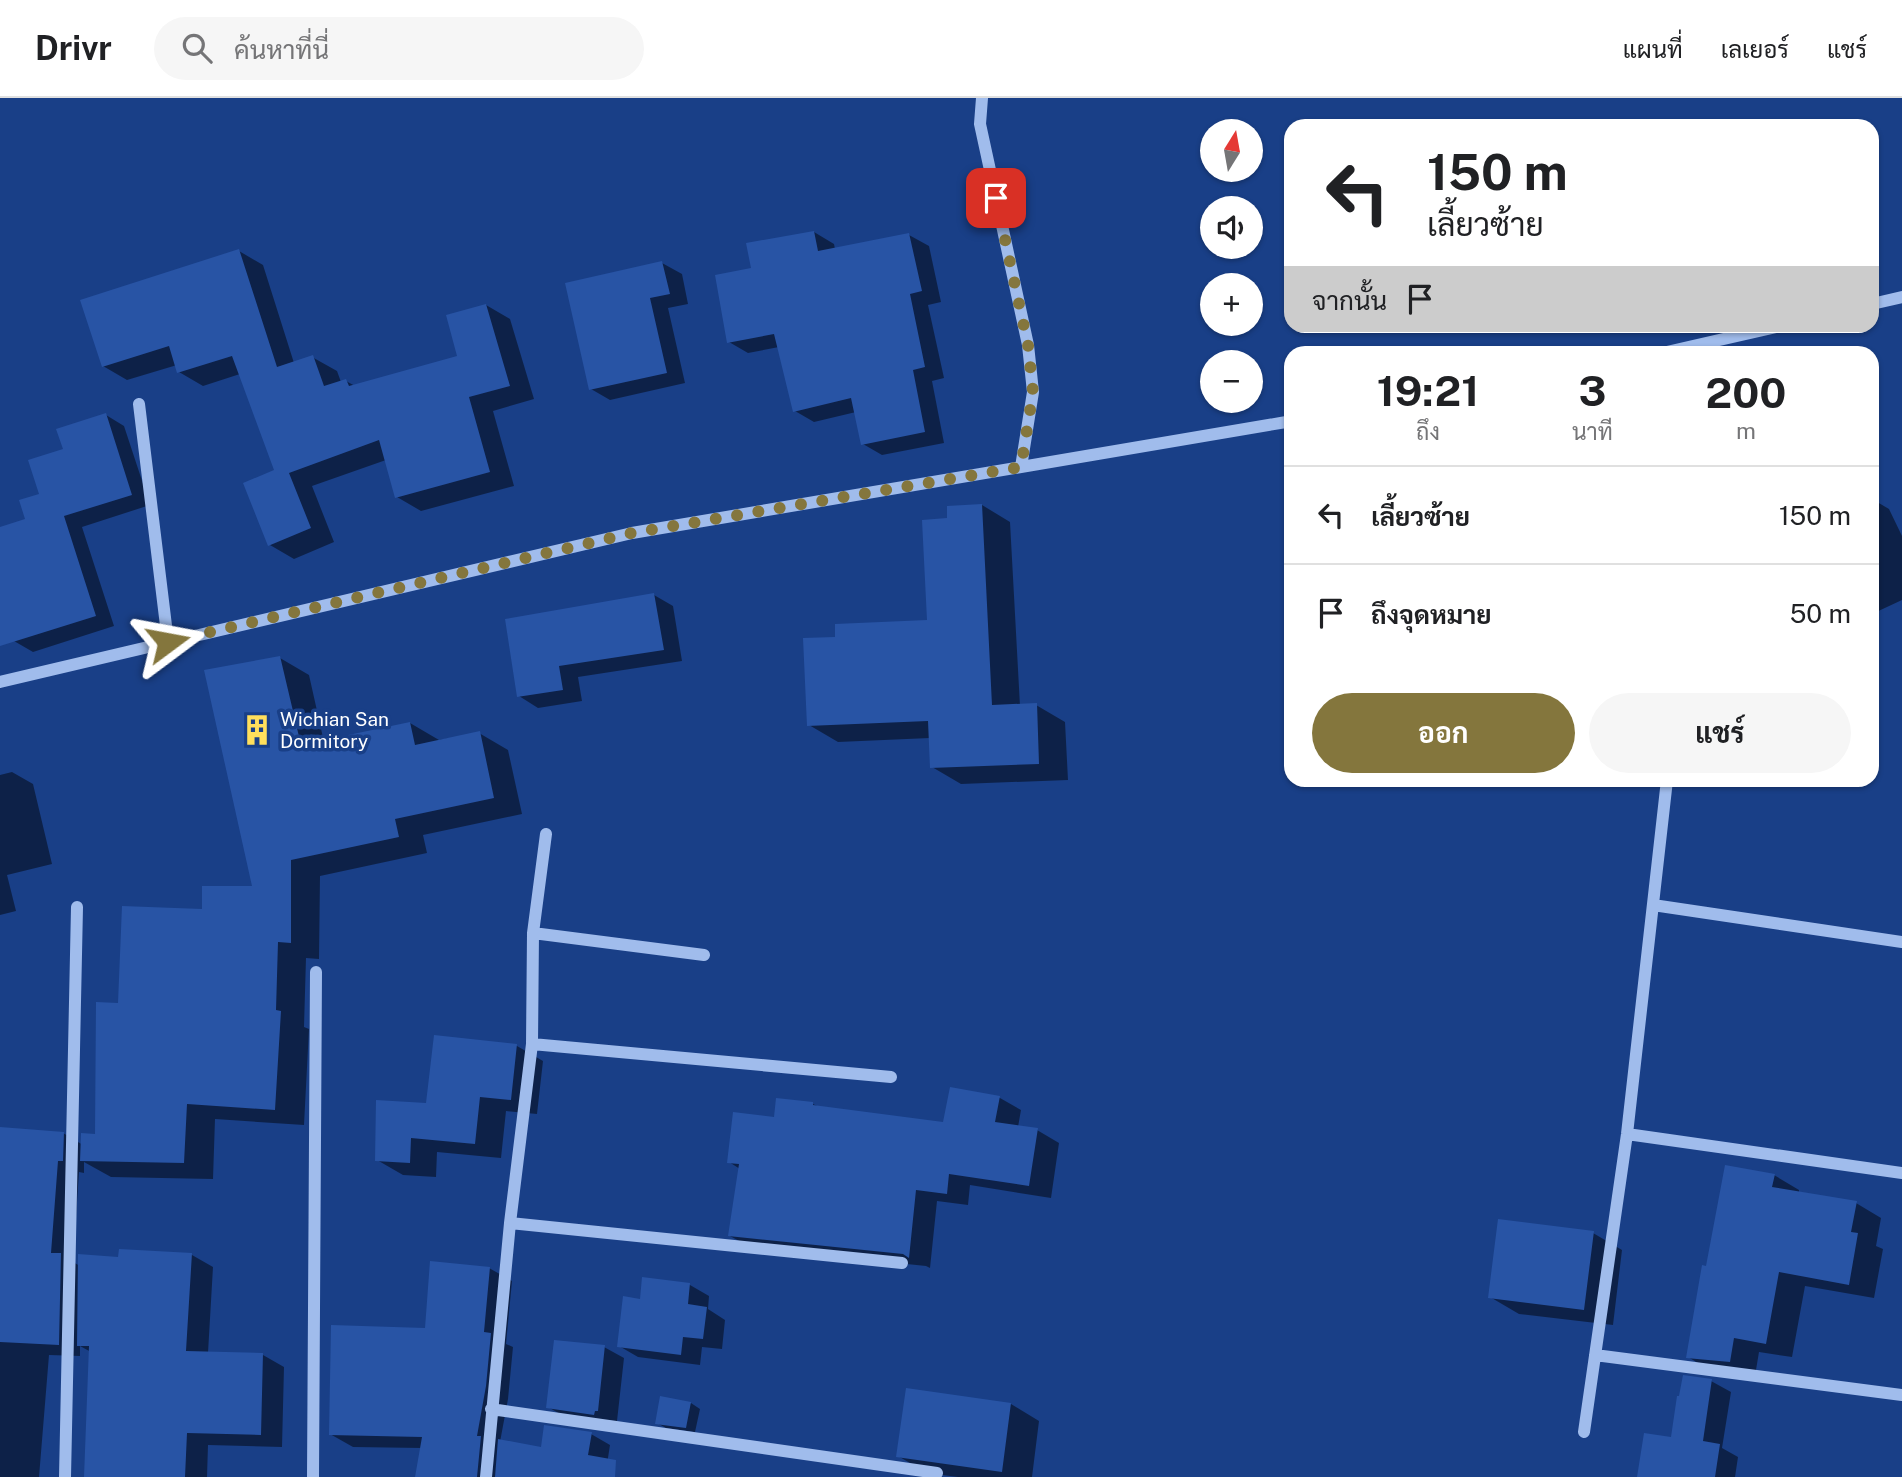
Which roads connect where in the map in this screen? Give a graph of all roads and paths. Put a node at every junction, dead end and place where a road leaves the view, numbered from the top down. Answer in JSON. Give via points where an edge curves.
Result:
{"nodes":[{"id":1,"x":982,"y":98,"type":"edge"},
{"id":2,"x":1902,"y":297,"type":"edge"},
{"id":3,"x":1879,"y":302,"type":"edge"},
{"id":4,"x":1750,"y":333,"type":"edge"},
{"id":5,"x":1693,"y":346,"type":"edge"},
{"id":6,"x":139,"y":404,"type":"dead end"},
{"id":7,"x":1284,"y":422,"type":"edge"},
{"id":8,"x":1021,"y":467,"type":"junction"},
{"id":9,"x":168,"y":642,"type":"junction"},
{"id":10,"x":0,"y":682,"type":"edge"},
{"id":11,"x":1666,"y":787,"type":"edge"},
{"id":12,"x":546,"y":834,"type":"dead end"},
{"id":13,"x":1653,"y":905,"type":"junction"},
{"id":14,"x":78,"y":907,"type":"dead end"},
{"id":15,"x":533,"y":933,"type":"junction"},
{"id":16,"x":1902,"y":943,"type":"edge"},
{"id":17,"x":705,"y":955,"type":"dead end"},
{"id":18,"x":316,"y":972,"type":"dead end"},
{"id":19,"x":532,"y":1044,"type":"junction"},
{"id":20,"x":891,"y":1077,"type":"dead end"},
{"id":21,"x":1627,"y":1134,"type":"junction"},
{"id":22,"x":1902,"y":1173,"type":"edge"},
{"id":23,"x":510,"y":1223,"type":"junction"},
{"id":24,"x":902,"y":1263,"type":"dead end"},
{"id":25,"x":1595,"y":1355,"type":"junction"},
{"id":26,"x":1902,"y":1395,"type":"edge"},
{"id":27,"x":491,"y":1409,"type":"junction"},
{"id":28,"x":1584,"y":1432,"type":"dead end"},
{"id":29,"x":937,"y":1473,"type":"dead end"},
{"id":30,"x":65,"y":1477,"type":"edge"},
{"id":31,"x":313,"y":1477,"type":"edge"},
{"id":32,"x":486,"y":1477,"type":"edge"}],
"edges":[{"from":1,"to":8,"type":"street","via":[[980,124],[1028,345],[1033,392]]},
{"from":2,"to":3,"type":"street"},
{"from":4,"to":5,"type":"street"},
{"from":6,"to":9,"type":"street"},
{"from":7,"to":8,"type":"street"},
{"from":8,"to":9,"type":"street","via":[[632,533]]},
{"from":9,"to":10,"type":"street"},
{"from":11,"to":13,"type":"street"},
{"from":12,"to":15,"type":"street"},
{"from":13,"to":16,"type":"street"},
{"from":13,"to":21,"type":"street"},
{"from":14,"to":30,"type":"street"},
{"from":15,"to":17,"type":"street"},
{"from":15,"to":19,"type":"street"},
{"from":18,"to":31,"type":"street"},
{"from":19,"to":20,"type":"street"},
{"from":19,"to":23,"type":"street"},
{"from":21,"to":22,"type":"street"},
{"from":21,"to":25,"type":"street"},
{"from":23,"to":24,"type":"street"},
{"from":23,"to":27,"type":"street"},
{"from":25,"to":26,"type":"street"},
{"from":25,"to":28,"type":"street"},
{"from":27,"to":29,"type":"street"},
{"from":27,"to":32,"type":"street"}]}
